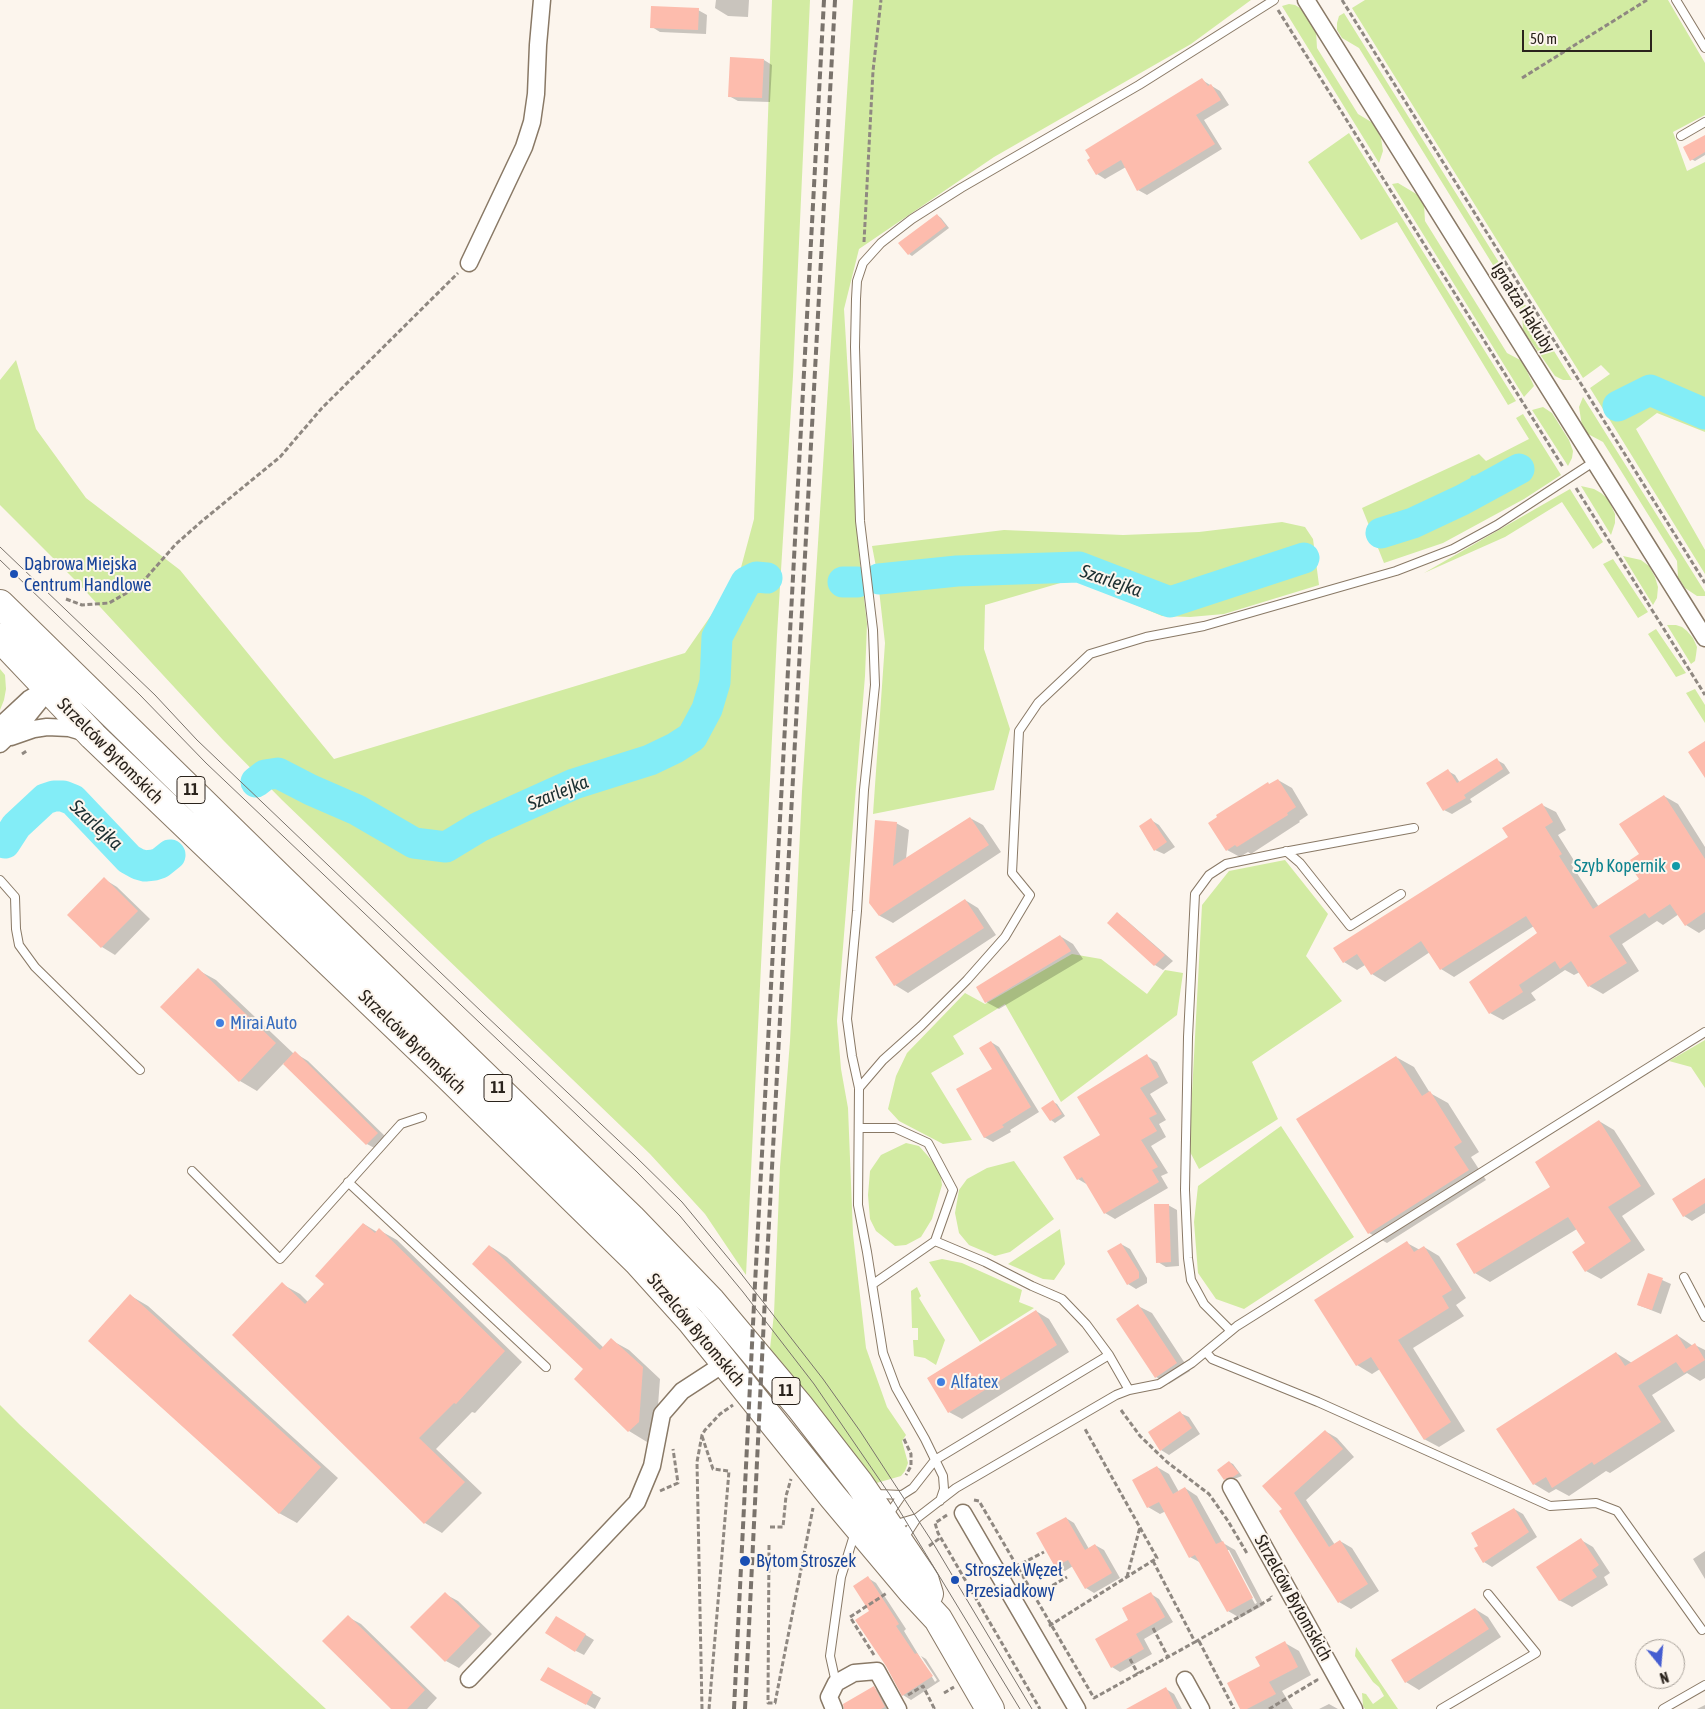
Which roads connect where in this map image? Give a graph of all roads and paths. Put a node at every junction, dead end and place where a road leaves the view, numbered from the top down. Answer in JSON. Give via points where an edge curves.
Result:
{"nodes":[{"id":1,"x":542,"y":0,"type":"edge"},
{"id":2,"x":882,"y":0,"type":"edge"},
{"id":3,"x":1273,"y":0,"type":"edge"},
{"id":4,"x":1306,"y":0,"type":"edge"},
{"id":5,"x":1342,"y":0,"type":"edge"},
{"id":6,"x":1647,"y":0,"type":"edge"},
{"id":7,"x":1676,"y":0,"type":"edge"},
{"id":8,"x":1705,"y":48,"type":"edge"},
{"id":9,"x":1522,"y":78,"type":"dead end"},
{"id":10,"x":1705,"y":122,"type":"edge"},
{"id":11,"x":1681,"y":136,"type":"dead end"},
{"id":12,"x":469,"y":263,"type":"joint"},
{"id":13,"x":863,"y":263,"type":"junction"},
{"id":14,"x":1596,"y":461,"type":"junction"},
{"id":15,"x":1570,"y":478,"type":"junction"},
{"id":16,"x":1705,"y":584,"type":"edge"},
{"id":17,"x":66,"y":598,"type":"dead end"},
{"id":18,"x":0,"y":604,"type":"edge"},
{"id":19,"x":1705,"y":638,"type":"edge"},
{"id":20,"x":15,"y":642,"type":"edge"},
{"id":21,"x":47,"y":689,"type":"junction"},
{"id":22,"x":1705,"y":695,"type":"edge"},
{"id":23,"x":100,"y":702,"type":"junction"},
{"id":24,"x":18,"y":708,"type":"junction"},
{"id":25,"x":2,"y":736,"type":"edge"},
{"id":26,"x":93,"y":736,"type":"junction"},
{"id":27,"x":1414,"y":828,"type":"dead end"},
{"id":28,"x":1286,"y":851,"type":"junction"},
{"id":29,"x":0,"y":880,"type":"edge"},
{"id":30,"x":1401,"y":894,"type":"dead end"},
{"id":31,"x":1705,"y":1032,"type":"edge"},
{"id":32,"x":140,"y":1070,"type":"dead end"},
{"id":33,"x":859,"y":1088,"type":"junction"},
{"id":34,"x":422,"y":1117,"type":"dead end"},
{"id":35,"x":859,"y":1128,"type":"junction"},
{"id":36,"x":192,"y":1171,"type":"dead end"},
{"id":37,"x":348,"y":1182,"type":"junction"},
{"id":38,"x":935,"y":1242,"type":"junction"},
{"id":39,"x":1684,"y":1277,"type":"dead end"},
{"id":40,"x":873,"y":1284,"type":"junction"},
{"id":41,"x":1705,"y":1317,"type":"edge"},
{"id":42,"x":1231,"y":1331,"type":"junction"},
{"id":43,"x":1206,"y":1352,"type":"junction"},
{"id":44,"x":1109,"y":1355,"type":"junction"},
{"id":45,"x":725,"y":1362,"type":"junction"},
{"id":46,"x":546,"y":1367,"type":"dead end"},
{"id":47,"x":1130,"y":1390,"type":"junction"},
{"id":48,"x":737,"y":1402,"type":"dead end"},
{"id":49,"x":1121,"y":1410,"type":"dead end"},
{"id":50,"x":1085,"y":1429,"type":"dead end"},
{"id":51,"x":702,"y":1435,"type":"junction"},
{"id":52,"x":904,"y":1439,"type":"dead end"},
{"id":53,"x":674,"y":1440,"type":"dead end"},
{"id":54,"x":935,"y":1460,"type":"junction"},
{"id":55,"x":906,"y":1475,"type":"dead end"},
{"id":56,"x":792,"y":1476,"type":"dead end"},
{"id":57,"x":859,"y":1483,"type":"junction"},
{"id":58,"x":1231,"y":1487,"type":"dead end"},
{"id":59,"x":902,"y":1495,"type":"junction"},
{"id":60,"x":940,"y":1501,"type":"junction"},
{"id":61,"x":636,"y":1502,"type":"junction"},
{"id":62,"x":814,"y":1502,"type":"dead end"},
{"id":63,"x":964,"y":1513,"type":"dead end"},
{"id":64,"x":917,"y":1518,"type":"junction"},
{"id":65,"x":935,"y":1523,"type":"dead end"},
{"id":66,"x":770,"y":1527,"type":"dead end"},
{"id":67,"x":1140,"y":1527,"type":"junction"},
{"id":68,"x":882,"y":1535,"type":"junction"},
{"id":69,"x":940,"y":1538,"type":"junction"},
{"id":70,"x":769,"y":1545,"type":"dead end"},
{"id":71,"x":1044,"y":1552,"type":"dead end"},
{"id":72,"x":1248,"y":1556,"type":"dead end"},
{"id":73,"x":1153,"y":1561,"type":"junction"},
{"id":74,"x":1000,"y":1576,"type":"junction"},
{"id":75,"x":1067,"y":1577,"type":"dead end"},
{"id":76,"x":1127,"y":1577,"type":"junction"},
{"id":77,"x":1288,"y":1589,"type":"junction"},
{"id":78,"x":1267,"y":1590,"type":"dead end"},
{"id":79,"x":889,"y":1592,"type":"dead end"},
{"id":80,"x":1488,"y":1594,"type":"dead end"},
{"id":81,"x":1272,"y":1598,"type":"junction"},
{"id":82,"x":1017,"y":1606,"type":"junction"},
{"id":83,"x":1152,"y":1628,"type":"dead end"},
{"id":84,"x":1702,"y":1630,"type":"dead end"},
{"id":85,"x":1033,"y":1634,"type":"junction"},
{"id":86,"x":1197,"y":1642,"type":"junction"},
{"id":87,"x":1168,"y":1657,"type":"junction"},
{"id":88,"x":876,"y":1658,"type":"dead end"},
{"id":89,"x":1130,"y":1659,"type":"dead end"},
{"id":90,"x":1313,"y":1672,"type":"dead end"},
{"id":91,"x":1138,"y":1674,"type":"junction"},
{"id":92,"x":469,"y":1679,"type":"dead end"},
{"id":93,"x":1185,"y":1680,"type":"dead end"},
{"id":94,"x":836,"y":1683,"type":"junction"},
{"id":95,"x":1705,"y":1685,"type":"edge"},
{"id":96,"x":1094,"y":1698,"type":"dead end"},
{"id":97,"x":900,"y":1704,"type":"edge"},
{"id":98,"x":702,"y":1709,"type":"edge"},
{"id":99,"x":709,"y":1709,"type":"edge"},
{"id":100,"x":834,"y":1709,"type":"edge"},
{"id":101,"x":932,"y":1709,"type":"edge"},
{"id":102,"x":990,"y":1709,"type":"edge"},
{"id":103,"x":1040,"y":1709,"type":"edge"},
{"id":104,"x":1077,"y":1709,"type":"edge"},
{"id":105,"x":1201,"y":1709,"type":"edge"},
{"id":106,"x":1234,"y":1709,"type":"edge"},
{"id":107,"x":1269,"y":1709,"type":"edge"},
{"id":108,"x":1354,"y":1709,"type":"edge"},
{"id":109,"x":1441,"y":1709,"type":"edge"},
{"id":110,"x":1664,"y":1709,"type":"edge"}],
"edges":[{"from":1,"to":12,"type":"street","via":[[532,122],[524,148]]},
{"from":2,"to":13,"type":"path","via":[[873,71]]},
{"from":3,"to":13,"type":"lane","via":[[1139,85],[961,188],[881,243]]},
{"from":3,"to":15,"type":"path"},
{"from":4,"to":14,"type":"street","name":"Ignatza Hakuby"},
{"from":5,"to":16,"type":"path"},
{"from":6,"to":9,"type":"path"},
{"from":7,"to":8,"type":"lane"},
{"from":10,"to":11,"type":"lane"},
{"from":12,"to":17,"type":"path","via":[[322,408],[280,457],[176,544],[139,586],[109,603],[82,605]]},
{"from":13,"to":33,"type":"lane","via":[[856,299],[856,413],[860,521],[873,630],[875,685],[847,1019]]},
{"from":14,"to":15,"type":"lane"},
{"from":14,"to":19,"type":"street","name":"Ignatza Hakuby"},
{"from":15,"to":22,"type":"path"},
{"from":15,"to":33,"type":"lane","via":[[1453,549],[1396,571],[1204,626],[1146,637],[1090,654],[1038,703],[1019,732],[1012,873],[1030,895],[1005,937]]},
{"from":18,"to":20,"type":"highway","name":"Strzelców Bytomskich","number":"11"},
{"from":20,"to":21,"type":"highway","name":"Strzelców Bytomskich","number":"11"},
{"from":20,"to":23,"type":"highway","name":"Strzelców Bytomskich","number":"11"},
{"from":20,"to":24,"type":"street","via":[[24,686]]},
{"from":21,"to":23,"type":"street","via":[[66,689]]},
{"from":21,"to":24,"type":"street"},
{"from":21,"to":25,"type":"street","via":[[22,723]]},
{"from":21,"to":26,"type":"highway","name":"Strzelców Bytomskich","number":"11"},
{"from":23,"to":57,"type":"highway","number":"11","via":[[631,1218],[711,1301]]},
{"from":24,"to":25,"type":"street"},
{"from":25,"to":26,"type":"street","via":[[47,727],[69,728]]},
{"from":26,"to":45,"type":"highway","name":"Strzelców Bytomskich","number":"11","via":[[637,1261]]},
{"from":27,"to":28,"type":"lane"},
{"from":28,"to":30,"type":"lane","via":[[1350,926]]},
{"from":28,"to":42,"type":"lane","via":[[1226,864],[1209,875],[1195,894],[1185,1190],[1188,1258],[1191,1280],[1204,1304]]},
{"from":29,"to":32,"type":"lane","via":[[15,897],[19,944],[34,967]]},
{"from":31,"to":42,"type":"lane"},
{"from":33,"to":35,"type":"lane"},
{"from":34,"to":37,"type":"lane","via":[[401,1124]]},
{"from":35,"to":38,"type":"lane","via":[[895,1128],[928,1143],[953,1190]]},
{"from":35,"to":40,"type":"lane","via":[[858,1205]]},
{"from":36,"to":37,"type":"lane","via":[[280,1258]]},
{"from":37,"to":46,"type":"lane"},
{"from":38,"to":40,"type":"lane"},
{"from":38,"to":44,"type":"lane","via":[[1062,1299]]},
{"from":39,"to":41,"type":"lane"},
{"from":40,"to":54,"type":"lane","via":[[883,1352],[896,1388]]},
{"from":42,"to":43,"type":"lane"},
{"from":43,"to":47,"type":"lane","via":[[1159,1384]]},
{"from":43,"to":84,"type":"lane","via":[[1212,1359],[1318,1402],[1550,1506],[1596,1503],[1617,1512]]},
{"from":44,"to":47,"type":"lane"},
{"from":44,"to":54,"type":"lane"},
{"from":45,"to":61,"type":"street","via":[[682,1392],[662,1414],[652,1466]]},
{"from":45,"to":68,"type":"highway","name":"Strzelców Bytomskich","number":"11"},
{"from":47,"to":60,"type":"lane","via":[[1106,1400],[956,1488]]},
{"from":48,"to":51,"type":"path","via":[[720,1414]]},
{"from":49,"to":72,"type":"path","via":[[1140,1436],[1208,1494]]},
{"from":50,"to":67,"type":"path"},
{"from":51,"to":98,"type":"path","via":[[697,1462]]},
{"from":51,"to":99,"type":"path","via":[[713,1469],[728,1471]]},
{"from":52,"to":55,"type":"path","via":[[911,1454],[911,1466]]},
{"from":53,"to":61,"type":"path","via":[[678,1483]]},
{"from":54,"to":59,"type":"lane","via":[[913,1488]]},
{"from":54,"to":60,"type":"lane","via":[[943,1476]]},
{"from":56,"to":66,"type":"path","via":[[783,1527]]},
{"from":57,"to":59,"type":"lane","via":[[879,1494]]},
{"from":57,"to":68,"type":"highway","number":"11"},
{"from":58,"to":77,"type":"street","name":"Strzelców Bytomskich"},
{"from":59,"to":68,"type":"lane","via":[[891,1511]]},
{"from":60,"to":64,"type":"lane"},
{"from":61,"to":92,"type":"street"},
{"from":62,"to":70,"type":"path","via":[[775,1703],[768,1703]]},
{"from":63,"to":74,"type":"street"},
{"from":64,"to":68,"type":"lane","via":[[900,1523]]},
{"from":64,"to":68,"type":"lane","via":[[906,1535]]},
{"from":65,"to":69,"type":"path"},
{"from":67,"to":73,"type":"path","via":[[1157,1558]]},
{"from":67,"to":76,"type":"path"},
{"from":68,"to":69,"type":"path"},
{"from":68,"to":94,"type":"lane","via":[[841,1577],[830,1656]]},
{"from":68,"to":102,"type":"highway","number":"11","via":[[925,1581],[938,1619]]},
{"from":69,"to":103,"type":"path"},
{"from":71,"to":74,"type":"path"},
{"from":73,"to":76,"type":"path"},
{"from":73,"to":86,"type":"path"},
{"from":74,"to":82,"type":"street"},
{"from":75,"to":82,"type":"path"},
{"from":76,"to":85,"type":"path"},
{"from":77,"to":81,"type":"path"},
{"from":77,"to":108,"type":"street","name":"Strzelców Bytomskich"},
{"from":78,"to":81,"type":"path"},
{"from":79,"to":88,"type":"path","via":[[850,1617]]},
{"from":80,"to":109,"type":"lane","via":[[1536,1654]]},
{"from":81,"to":86,"type":"path"},
{"from":82,"to":85,"type":"street"},
{"from":83,"to":87,"type":"path"},
{"from":85,"to":104,"type":"street"},
{"from":86,"to":87,"type":"path"},
{"from":86,"to":106,"type":"path"},
{"from":87,"to":91,"type":"path"},
{"from":89,"to":91,"type":"path"},
{"from":90,"to":107,"type":"path","via":[[1317,1680]]},
{"from":91,"to":96,"type":"path"},
{"from":93,"to":105,"type":"street"},
{"from":94,"to":97,"type":"street","via":[[854,1672],[877,1671]]},
{"from":94,"to":100,"type":"street","via":[[829,1697]]},
{"from":95,"to":110,"type":"lane"},
{"from":97,"to":101,"type":"path","via":[[923,1686]]}]}
